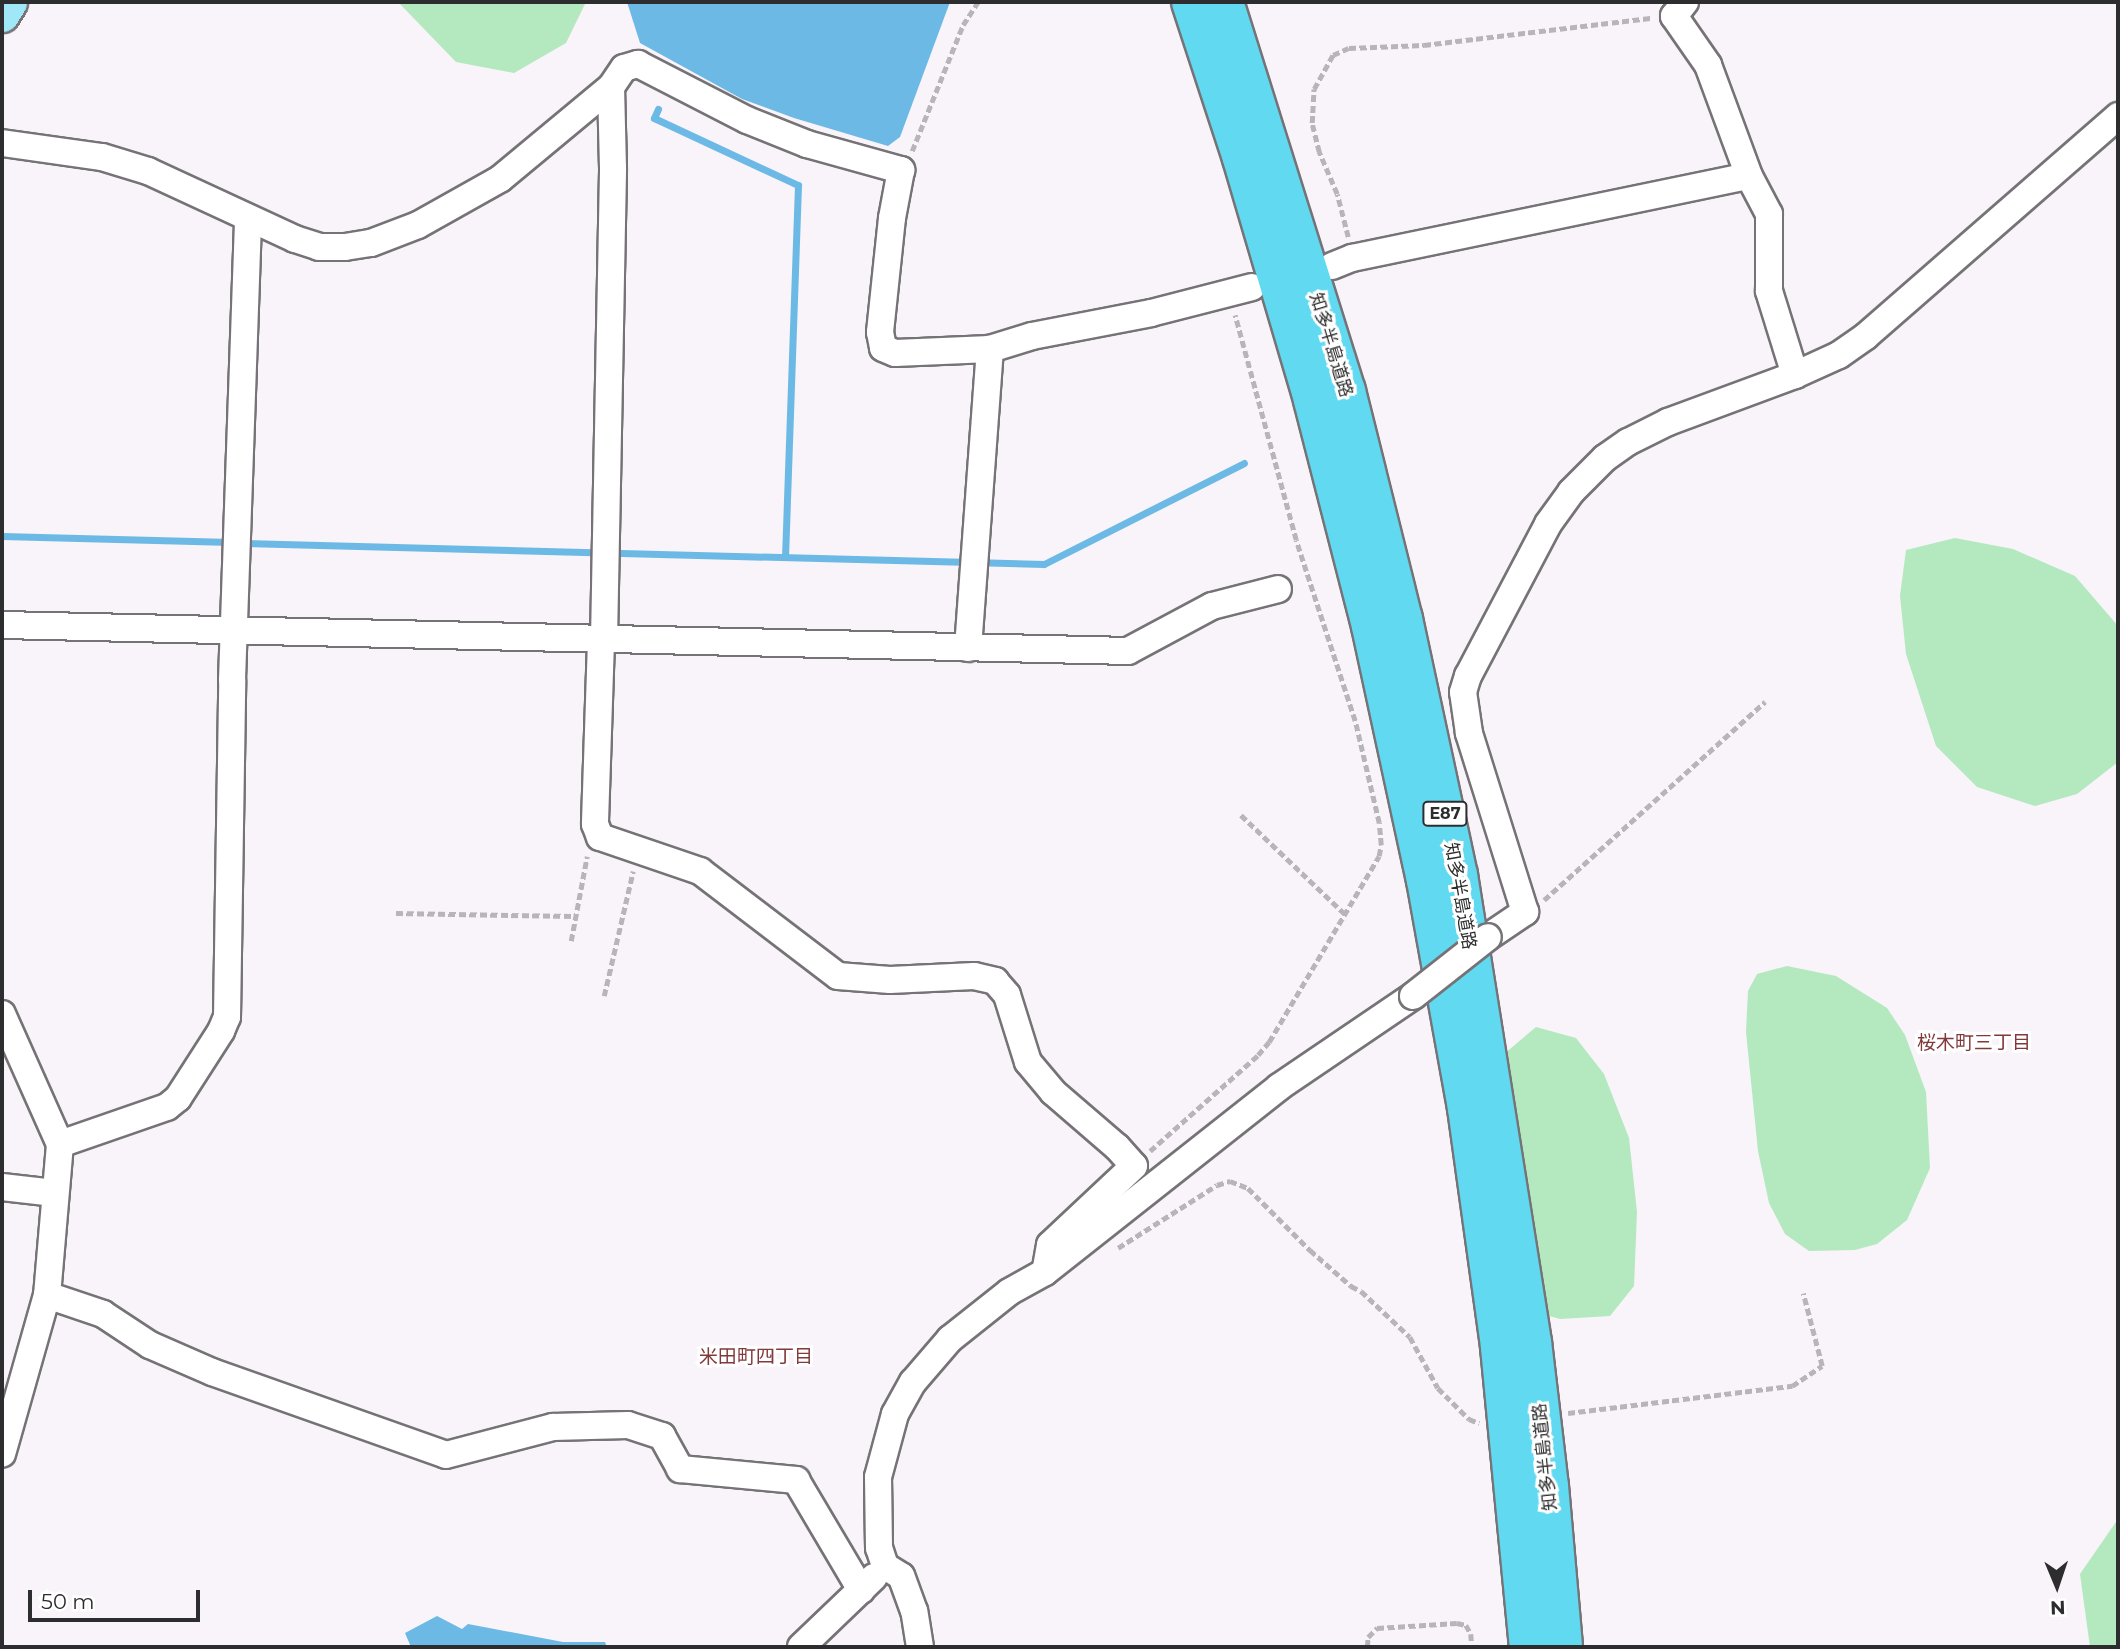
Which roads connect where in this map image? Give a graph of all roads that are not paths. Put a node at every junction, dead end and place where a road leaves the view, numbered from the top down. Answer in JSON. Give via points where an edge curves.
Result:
{"nodes":[{"id":1,"x":10,"y":2,"type":"edge"},
{"id":2,"x":1191,"y":2,"type":"edge"},
{"id":3,"x":1224,"y":2,"type":"edge"},
{"id":4,"x":1679,"y":9,"type":"edge"},
{"id":5,"x":2,"y":15,"type":"edge"},
{"id":6,"x":611,"y":88,"type":"junction"},
{"id":7,"x":2118,"y":116,"type":"edge"},
{"id":8,"x":2,"y":143,"type":"edge"},
{"id":9,"x":1749,"y":176,"type":"junction"},
{"id":10,"x":248,"y":220,"type":"junction"},
{"id":11,"x":1342,"y":262,"type":"road end"},
{"id":12,"x":1240,"y":290,"type":"road end"},
{"id":13,"x":990,"y":349,"type":"junction"},
{"id":14,"x":1795,"y":375,"type":"junction"},
{"id":15,"x":1279,"y":589,"type":"dead end"},
{"id":16,"x":2,"y":625,"type":"edge"},
{"id":17,"x":234,"y":631,"type":"junction"},
{"id":18,"x":603,"y":640,"type":"junction"},
{"id":19,"x":968,"y":648,"type":"junction"},
{"id":20,"x":2,"y":1014,"type":"edge"},
{"id":21,"x":60,"y":1144,"type":"junction"},
{"id":22,"x":2,"y":1187,"type":"edge"},
{"id":23,"x":55,"y":1193,"type":"junction"},
{"id":24,"x":1045,"y":1272,"type":"junction"},
{"id":25,"x":47,"y":1294,"type":"junction"},
{"id":26,"x":2,"y":1454,"type":"edge"},
{"id":27,"x":885,"y":1566,"type":"junction"},
{"id":28,"x":861,"y":1590,"type":"junction"},
{"id":29,"x":801,"y":1647,"type":"edge"},
{"id":30,"x":919,"y":1647,"type":"edge"},
{"id":31,"x":1529,"y":1647,"type":"edge"},
{"id":32,"x":1563,"y":1647,"type":"edge"}],
"edges":[{"from":1,"to":5,"type":"main road"},
{"from":2,"to":31,"type":"highway","name":"知多半島道路","number":"E87","via":[[1313,400],[1371,626],[1426,880],[1467,1108],[1498,1334]]},
{"from":3,"to":32,"type":"highway","name":"知多半島道路","number":"E87","via":[[1346,391],[1403,619],[1458,875],[1532,1342]]},
{"from":4,"to":9,"type":"street","via":[[1708,65]]},
{"from":6,"to":10,"type":"street","via":[[500,179],[418,225],[371,243],[319,247]]},
{"from":6,"to":13,"type":"street","via":[[624,68],[638,64],[747,120],[807,144],[901,170],[885,281],[883,348],[895,354]]},
{"from":6,"to":18,"type":"street"},
{"from":7,"to":14,"type":"street","via":[[1866,336],[1839,355]]},
{"from":8,"to":10,"type":"street","via":[[102,157],[148,172]]},
{"from":9,"to":11,"type":"street"},
{"from":9,"to":14,"type":"street","via":[[1769,214],[1769,291]]},
{"from":10,"to":17,"type":"street"},
{"from":12,"to":13,"type":"street"},
{"from":13,"to":19,"type":"street"},
{"from":14,"to":24,"type":"street","bridge":true,"via":[[1668,422],[1605,458],[1571,492],[1548,524],[1468,676],[1463,705],[1469,733],[1525,912],[1413,996],[1279,1087]]},
{"from":15,"to":19,"type":"street","via":[[1212,606],[1128,652]]},
{"from":16,"to":17,"type":"street"},
{"from":17,"to":18,"type":"street"},
{"from":17,"to":21,"type":"street","via":[[227,1017],[167,1107]]},
{"from":18,"to":19,"type":"street"},
{"from":18,"to":24,"type":"street","via":[[595,824],[600,837],[700,871],[838,976],[890,980],[974,976],[995,981],[1007,995],[1028,1062],[1053,1092],[1134,1166],[1050,1245]]},
{"from":20,"to":21,"type":"street"},
{"from":21,"to":23,"type":"street"},
{"from":22,"to":23,"type":"street"},
{"from":23,"to":25,"type":"street"},
{"from":24,"to":27,"type":"street","via":[[1009,1292],[950,1339],[913,1382],[895,1414],[878,1477],[879,1548]]},
{"from":25,"to":26,"type":"street"},
{"from":25,"to":28,"type":"street","via":[[103,1314],[150,1345],[212,1372],[446,1455],[553,1427],[628,1425],[662,1436],[680,1469],[796,1480]]},
{"from":27,"to":28,"type":"street"},
{"from":27,"to":30,"type":"street","via":[[901,1576],[914,1611]]},
{"from":28,"to":29,"type":"street"}]}
